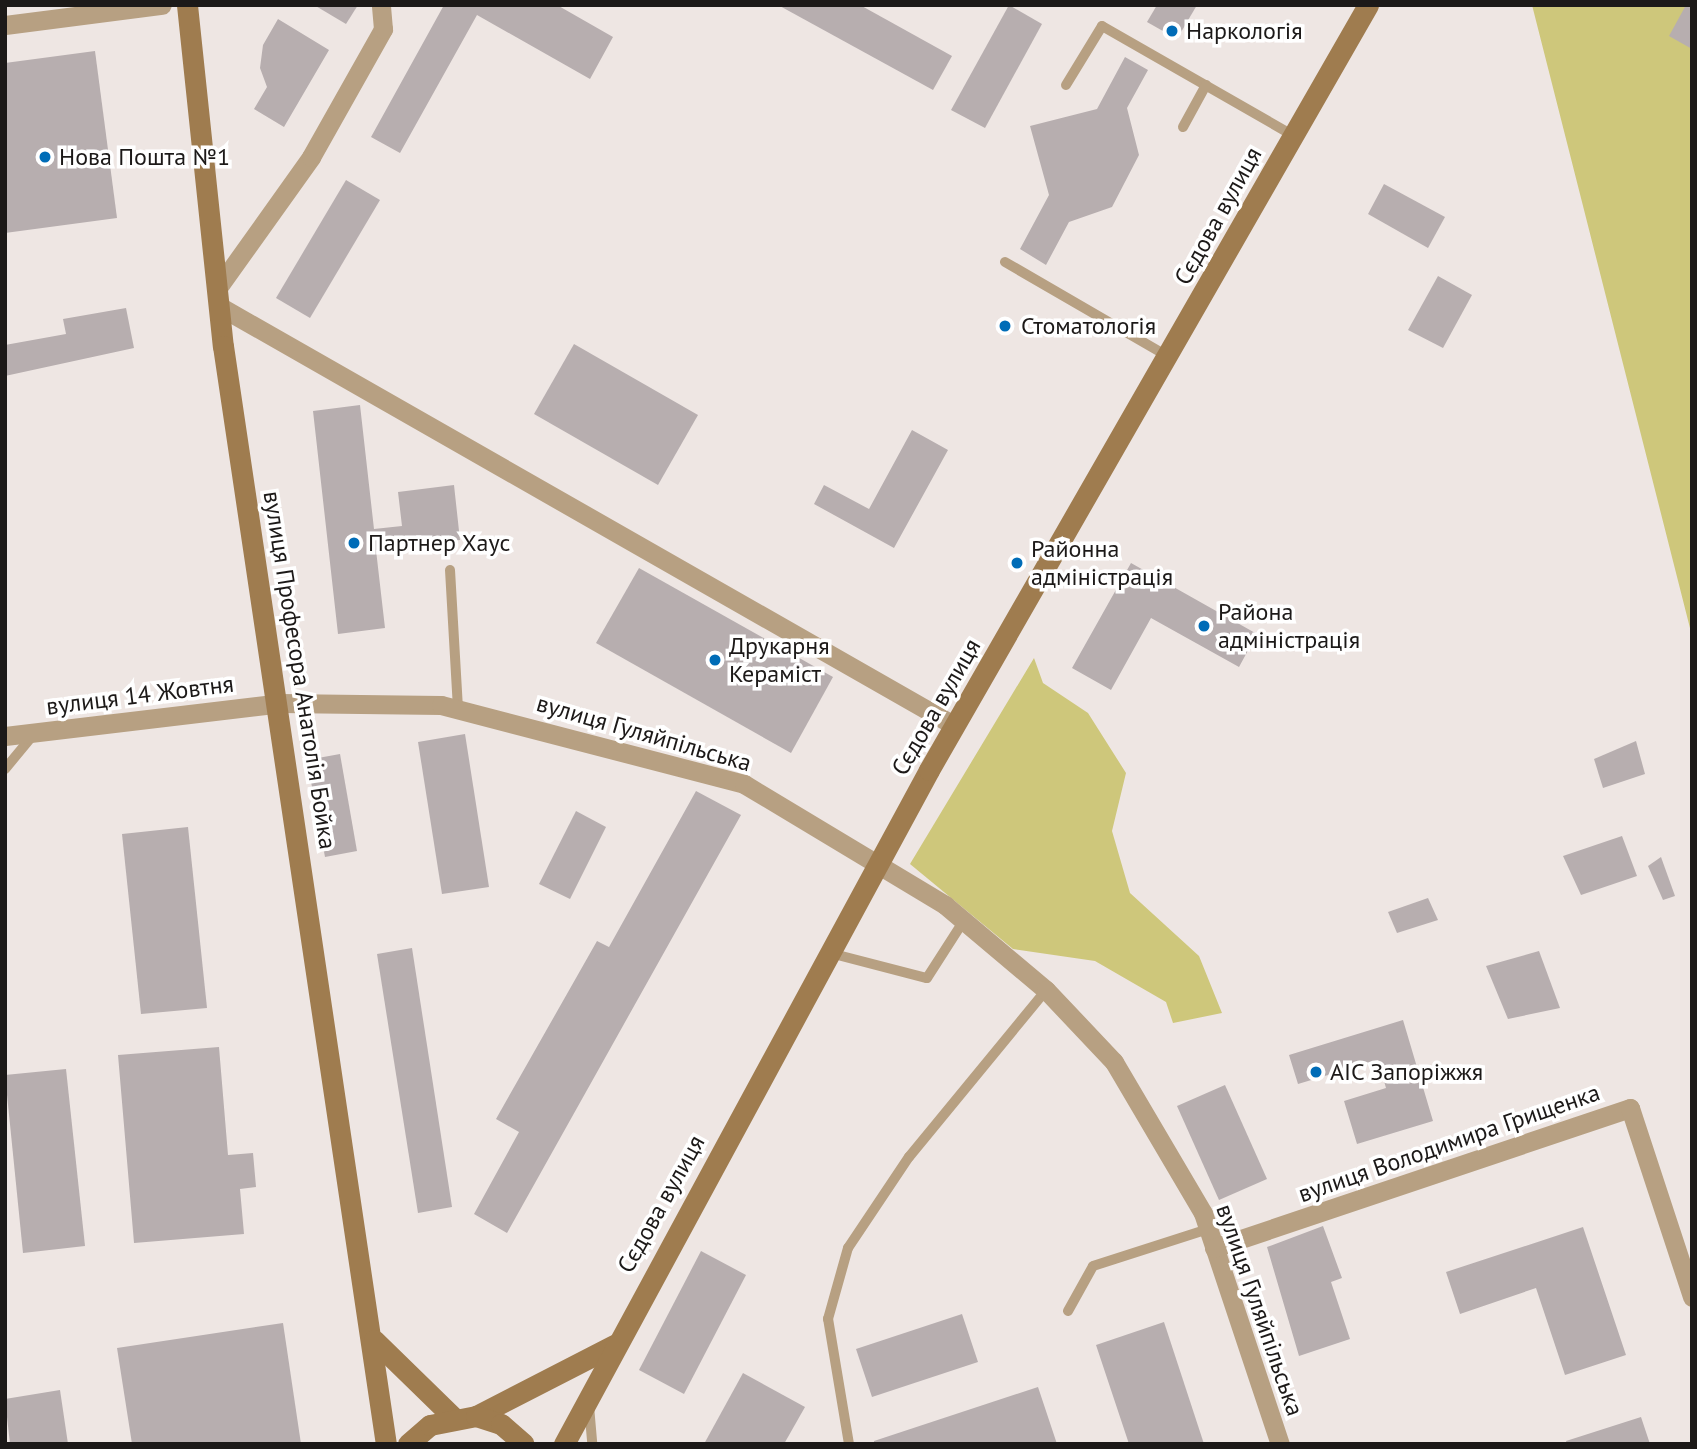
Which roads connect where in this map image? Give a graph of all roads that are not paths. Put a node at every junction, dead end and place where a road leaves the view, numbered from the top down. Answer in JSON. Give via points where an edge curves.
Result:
{"nodes":[{"id":1,"x":162,"y":5,"type":"edge"},
{"id":2,"x":187,"y":5,"type":"edge"},
{"id":3,"x":381,"y":5,"type":"edge"},
{"id":4,"x":1368,"y":5,"type":"edge"},
{"id":5,"x":5,"y":25,"type":"edge"},
{"id":6,"x":1066,"y":85,"type":"dead end"},
{"id":7,"x":1206,"y":85,"type":"junction"},
{"id":8,"x":1183,"y":127,"type":"dead end"},
{"id":9,"x":1292,"y":135,"type":"junction"},
{"id":10,"x":1005,"y":262,"type":"dead end"},
{"id":11,"x":218,"y":297,"type":"junction"},
{"id":12,"x":1169,"y":357,"type":"junction"},
{"id":13,"x":450,"y":570,"type":"dead end"},
{"id":14,"x":280,"y":704,"type":"junction"},
{"id":15,"x":458,"y":709,"type":"junction"},
{"id":16,"x":955,"y":726,"type":"junction"},
{"id":17,"x":35,"y":732,"type":"junction"},
{"id":18,"x":5,"y":736,"type":"edge"},
{"id":19,"x":5,"y":769,"type":"edge"},
{"id":20,"x":880,"y":860,"type":"junction"},
{"id":21,"x":963,"y":922,"type":"junction"},
{"id":22,"x":829,"y":953,"type":"junction"},
{"id":23,"x":1046,"y":990,"type":"junction"},
{"id":24,"x":1208,"y":1229,"type":"junction"},
{"id":25,"x":1214,"y":1248,"type":"junction"},
{"id":26,"x":1692,"y":1297,"type":"edge"},
{"id":27,"x":1069,"y":1311,"type":"dead end"},
{"id":28,"x":374,"y":1340,"type":"junction"},
{"id":29,"x":614,"y":1345,"type":"junction"},
{"id":30,"x":587,"y":1398,"type":"junction"},
{"id":31,"x":476,"y":1416,"type":"junction"},
{"id":32,"x":453,"y":1417,"type":"junction"},
{"id":33,"x":387,"y":1444,"type":"edge"},
{"id":34,"x":408,"y":1444,"type":"edge"},
{"id":35,"x":524,"y":1444,"type":"edge"},
{"id":36,"x":564,"y":1444,"type":"edge"},
{"id":37,"x":592,"y":1444,"type":"edge"},
{"id":38,"x":849,"y":1444,"type":"edge"},
{"id":39,"x":1280,"y":1444,"type":"edge"}],
"edges":[{"from":1,"to":5,"type":"street"},
{"from":2,"to":11,"type":"street","name":"вулиця Професора Анатолія Бойка"},
{"from":3,"to":11,"type":"street","via":[[383,29],[311,157]]},
{"from":4,"to":9,"type":"street","name":"Сєдова вулиця"},
{"from":6,"to":7,"type":"lane","via":[[1102,26]]},
{"from":7,"to":8,"type":"lane"},
{"from":7,"to":9,"type":"lane"},
{"from":9,"to":12,"type":"street","name":"Сєдова вулиця"},
{"from":10,"to":12,"type":"lane"},
{"from":11,"to":14,"type":"street","name":"вулиця Професора Анатолія Бойка"},
{"from":11,"to":16,"type":"street"},
{"from":12,"to":16,"type":"street","name":"Сєдова вулиця"},
{"from":13,"to":15,"type":"lane"},
{"from":14,"to":15,"type":"street","name":"вулиця Гуляйпільська"},
{"from":14,"to":17,"type":"street","name":"вулиця 14 Жовтня"},
{"from":14,"to":28,"type":"street","name":"вулиця Професора Анатолія Бойка"},
{"from":15,"to":20,"type":"street","name":"вулиця Гуляйпільська","via":[[744,784]]},
{"from":16,"to":20,"type":"street","name":"Сєдова вулиця"},
{"from":17,"to":18,"type":"street","name":"вулиця 14 Жовтня"},
{"from":17,"to":19,"type":"lane"},
{"from":20,"to":21,"type":"street","name":"вулиця Гуляйпільська"},
{"from":20,"to":22,"type":"street","name":"Сєдова вулиця"},
{"from":21,"to":22,"type":"lane","via":[[927,978]]},
{"from":21,"to":23,"type":"street","name":"вулиця Гуляйпільська"},
{"from":22,"to":29,"type":"street","name":"Сєдова вулиця"},
{"from":23,"to":24,"type":"street","name":"вулиця Гуляйпільська","via":[[1114,1062]]},
{"from":23,"to":38,"type":"lane","via":[[909,1157],[848,1248],[828,1319]]},
{"from":24,"to":25,"type":"street","name":"вулиця Гуляйпільська"},
{"from":24,"to":27,"type":"lane","via":[[1093,1266]]},
{"from":25,"to":26,"type":"street","name":"вулиця Володимира Грищенка","via":[[1630,1108]]},
{"from":25,"to":39,"type":"street","name":"вулиця Гуляйпільська"},
{"from":28,"to":32,"type":"street"},
{"from":28,"to":33,"type":"street","name":"вулиця Професора Анатолія Бойка"},
{"from":29,"to":30,"type":"street","name":"Сєдова вулиця"},
{"from":29,"to":31,"type":"street"},
{"from":30,"to":36,"type":"street","name":"Сєдова вулиця"},
{"from":30,"to":37,"type":"lane"},
{"from":31,"to":32,"type":"street"},
{"from":31,"to":35,"type":"street","via":[[501,1424]]},
{"from":32,"to":34,"type":"street","via":[[430,1424]]}]}
